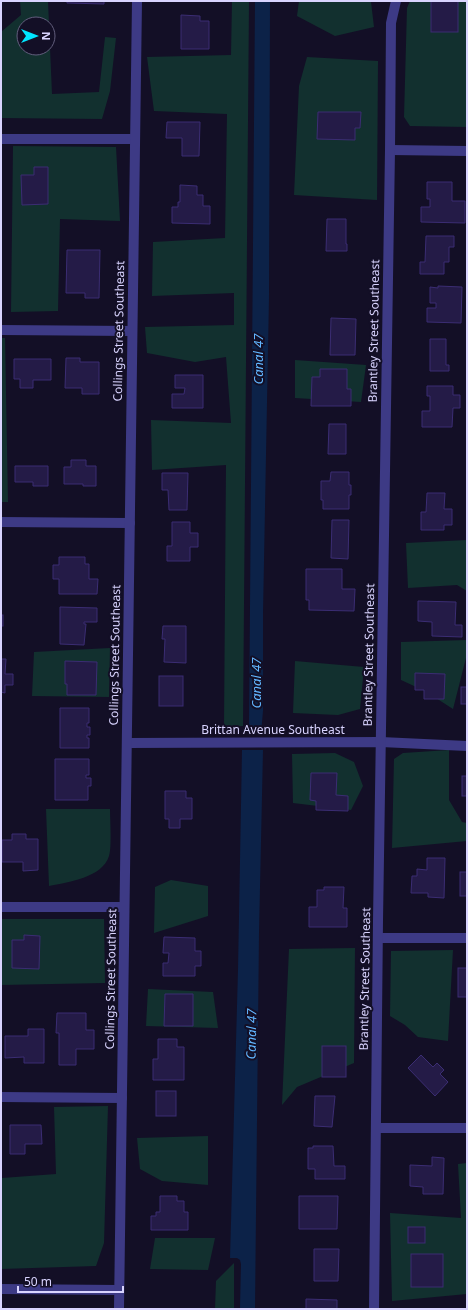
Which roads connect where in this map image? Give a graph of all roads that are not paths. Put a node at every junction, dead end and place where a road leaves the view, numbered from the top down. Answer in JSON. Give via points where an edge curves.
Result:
{"nodes":[{"id":1,"x":137,"y":1,"type":"edge"},
{"id":2,"x":396,"y":1,"type":"edge"},
{"id":3,"x":1,"y":139,"type":"edge"},
{"id":4,"x":135,"y":139,"type":"junction"},
{"id":5,"x":390,"y":150,"type":"junction"},
{"id":6,"x":467,"y":151,"type":"edge"},
{"id":7,"x":1,"y":330,"type":"edge"},
{"id":8,"x":132,"y":331,"type":"junction"},
{"id":9,"x":1,"y":522,"type":"edge"},
{"id":10,"x":130,"y":523,"type":"junction"},
{"id":11,"x":381,"y":742,"type":"junction"},
{"id":12,"x":127,"y":743,"type":"junction"},
{"id":13,"x":467,"y":746,"type":"edge"},
{"id":14,"x":1,"y":907,"type":"edge"},
{"id":15,"x":124,"y":907,"type":"junction"},
{"id":16,"x":378,"y":938,"type":"junction"},
{"id":17,"x":467,"y":938,"type":"edge"},
{"id":18,"x":1,"y":1097,"type":"edge"},
{"id":19,"x":122,"y":1098,"type":"junction"},
{"id":20,"x":376,"y":1128,"type":"junction"},
{"id":21,"x":467,"y":1128,"type":"edge"},
{"id":22,"x":1,"y":1289,"type":"edge"},
{"id":23,"x":119,"y":1290,"type":"junction"},
{"id":24,"x":119,"y":1309,"type":"edge"},
{"id":25,"x":374,"y":1309,"type":"edge"}],
"edges":[{"from":1,"to":4,"type":"street","name":"Collings Street Southeast"},
{"from":2,"to":5,"type":"street","name":"Brantley Street Southeast","via":[[391,23]]},
{"from":3,"to":4,"type":"street"},
{"from":4,"to":8,"type":"street","name":"Collings Street Southeast"},
{"from":5,"to":6,"type":"street"},
{"from":5,"to":11,"type":"street","name":"Brantley Street Southeast"},
{"from":7,"to":8,"type":"street"},
{"from":8,"to":10,"type":"street","name":"Collings Street Southeast"},
{"from":9,"to":10,"type":"street"},
{"from":10,"to":12,"type":"street","name":"Collings Street Southeast"},
{"from":11,"to":12,"type":"street","name":"Brittan Avenue Southeast"},
{"from":11,"to":13,"type":"street","name":"Brittan Avenue Southeast"},
{"from":11,"to":16,"type":"street","name":"Brantley Street Southeast"},
{"from":12,"to":15,"type":"street","name":"Collings Street Southeast"},
{"from":14,"to":15,"type":"street"},
{"from":15,"to":19,"type":"street","name":"Collings Street Southeast"},
{"from":16,"to":17,"type":"street"},
{"from":16,"to":20,"type":"street","name":"Brantley Street Southeast"},
{"from":18,"to":19,"type":"street"},
{"from":19,"to":23,"type":"street","name":"Collings Street Southeast"},
{"from":20,"to":21,"type":"street"},
{"from":20,"to":25,"type":"street","name":"Brantley Street Southeast"},
{"from":22,"to":23,"type":"street"},
{"from":23,"to":24,"type":"street","name":"Collings Street Southeast"}]}
